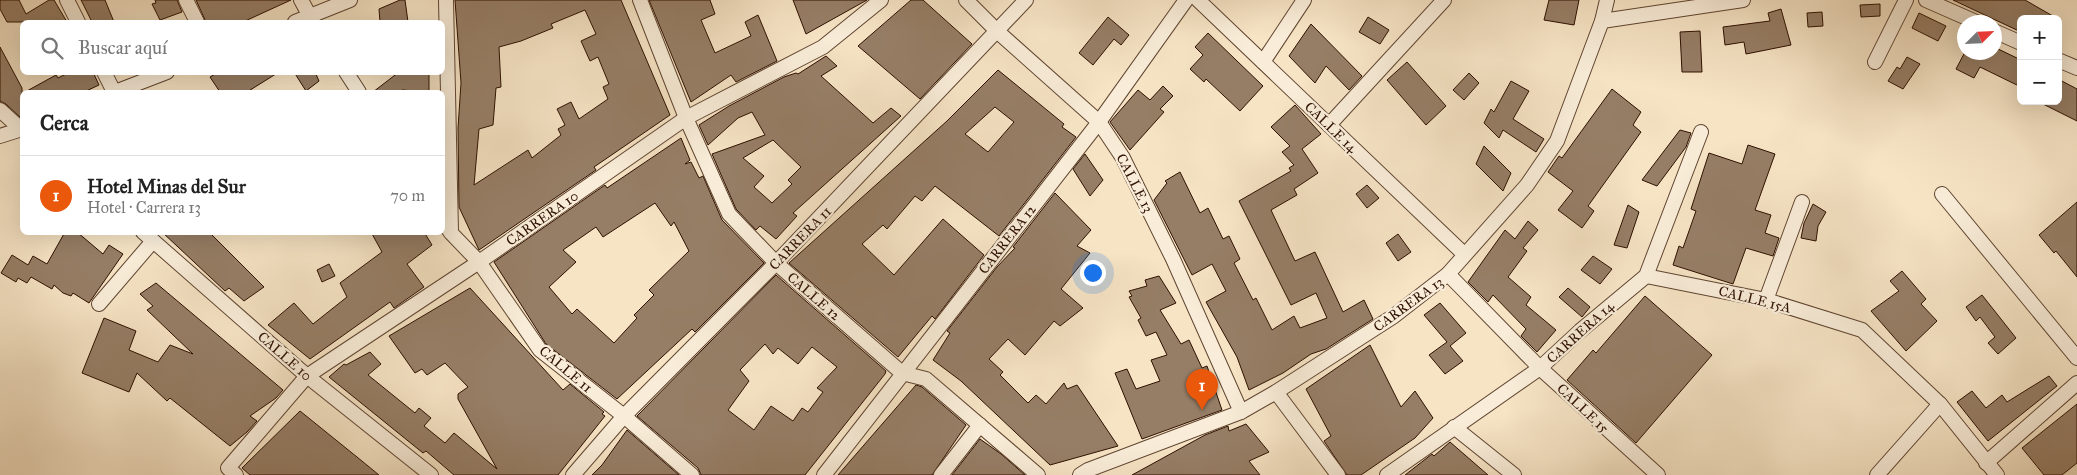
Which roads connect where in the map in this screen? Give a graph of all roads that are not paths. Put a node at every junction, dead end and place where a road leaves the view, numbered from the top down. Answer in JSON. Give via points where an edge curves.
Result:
{"nodes":[{"id":1,"x":67,"y":0,"type":"edge"},
{"id":2,"x":186,"y":0,"type":"edge"},
{"id":3,"x":301,"y":0,"type":"edge"},
{"id":4,"x":350,"y":0,"type":"edge"},
{"id":5,"x":446,"y":0,"type":"edge"},
{"id":6,"x":640,"y":0,"type":"edge"},
{"id":7,"x":881,"y":0,"type":"edge"},
{"id":8,"x":966,"y":0,"type":"edge"},
{"id":9,"x":1026,"y":0,"type":"edge"},
{"id":10,"x":1186,"y":0,"type":"edge"},
{"id":11,"x":1198,"y":0,"type":"edge"},
{"id":12,"x":1304,"y":0,"type":"edge"},
{"id":13,"x":1444,"y":0,"type":"edge"},
{"id":14,"x":1607,"y":0,"type":"edge"},
{"id":15,"x":1743,"y":0,"type":"edge"},
{"id":16,"x":1906,"y":0,"type":"edge"},
{"id":17,"x":1926,"y":0,"type":"edge"},
{"id":18,"x":1712,"y":3,"type":"edge"},
{"id":19,"x":1960,"y":15,"type":"edge"},
{"id":20,"x":77,"y":20,"type":"edge"},
{"id":21,"x":196,"y":20,"type":"edge"},
{"id":22,"x":311,"y":20,"type":"edge"},
{"id":23,"x":1602,"y":21,"type":"junction"},
{"id":24,"x":998,"y":32,"type":"junction"},
{"id":25,"x":2002,"y":35,"type":"edge"},
{"id":26,"x":2017,"y":41,"type":"edge"},
{"id":27,"x":1263,"y":62,"type":"junction"},
{"id":28,"x":1875,"y":62,"type":"dead end"},
{"id":29,"x":2062,"y":62,"type":"edge"},
{"id":30,"x":2077,"y":68,"type":"edge"},
{"id":31,"x":106,"y":75,"type":"edge"},
{"id":32,"x":159,"y":75,"type":"edge"},
{"id":33,"x":348,"y":75,"type":"edge"},
{"id":34,"x":113,"y":90,"type":"edge"},
{"id":35,"x":119,"y":90,"type":"edge"},
{"id":36,"x":358,"y":90,"type":"edge"},
{"id":37,"x":0,"y":110,"type":"edge"},
{"id":38,"x":686,"y":118,"type":"junction"},
{"id":39,"x":1099,"y":122,"type":"junction"},
{"id":40,"x":1329,"y":125,"type":"junction"},
{"id":41,"x":20,"y":128,"type":"edge"},
{"id":42,"x":20,"y":131,"type":"edge"},
{"id":43,"x":1701,"y":132,"type":"dead end"},
{"id":44,"x":0,"y":136,"type":"edge"},
{"id":45,"x":1942,"y":194,"type":"dead end"},
{"id":46,"x":1802,"y":202,"type":"dead end"},
{"id":47,"x":445,"y":224,"type":"edge"},
{"id":48,"x":451,"y":233,"type":"junction"},
{"id":49,"x":148,"y":237,"type":"edge"},
{"id":50,"x":1464,"y":254,"type":"junction"},
{"id":51,"x":479,"y":262,"type":"junction"},
{"id":52,"x":776,"y":263,"type":"junction"},
{"id":53,"x":1448,"y":274,"type":"junction"},
{"id":54,"x":1646,"y":276,"type":"junction"},
{"id":55,"x":1766,"y":300,"type":"junction"},
{"id":56,"x":99,"y":304,"type":"dead end"},
{"id":57,"x":2077,"y":358,"type":"edge"},
{"id":58,"x":1540,"y":368,"type":"junction"},
{"id":59,"x":902,"y":373,"type":"junction"},
{"id":60,"x":307,"y":376,"type":"junction"},
{"id":61,"x":2077,"y":383,"type":"edge"},
{"id":62,"x":1276,"y":392,"type":"junction"},
{"id":63,"x":1940,"y":404,"type":"junction"},
{"id":64,"x":1240,"y":412,"type":"junction"},
{"id":65,"x":624,"y":416,"type":"junction"},
{"id":66,"x":980,"y":425,"type":"junction"},
{"id":67,"x":1454,"y":427,"type":"junction"},
{"id":68,"x":1986,"y":462,"type":"junction"},
{"id":69,"x":232,"y":472,"type":"edge"},
{"id":70,"x":431,"y":475,"type":"edge"},
{"id":71,"x":573,"y":475,"type":"edge"},
{"id":72,"x":692,"y":475,"type":"edge"},
{"id":73,"x":824,"y":475,"type":"edge"},
{"id":74,"x":941,"y":475,"type":"edge"},
{"id":75,"x":1038,"y":475,"type":"edge"},
{"id":76,"x":1080,"y":475,"type":"edge"},
{"id":77,"x":1338,"y":475,"type":"edge"},
{"id":78,"x":1387,"y":475,"type":"edge"},
{"id":79,"x":1514,"y":475,"type":"edge"},
{"id":80,"x":1658,"y":475,"type":"edge"},
{"id":81,"x":1877,"y":475,"type":"edge"},
{"id":82,"x":1997,"y":475,"type":"edge"}],
"edges":[{"from":1,"to":20,"type":"street"},
{"from":2,"to":21,"type":"street"},
{"from":3,"to":22,"type":"street"},
{"from":4,"to":22,"type":"street"},
{"from":5,"to":48,"type":"street"},
{"from":6,"to":38,"type":"street","name":"CALLE 12"},
{"from":7,"to":38,"type":"street","name":"CARRERA 10","via":[[823,47]]},
{"from":8,"to":24,"type":"street","name":"CALLE 13"},
{"from":9,"to":24,"type":"street","name":"CARRERA 11"},
{"from":10,"to":39,"type":"street","name":"CARRERA 12"},
{"from":11,"to":27,"type":"street","name":"CALLE 14"},
{"from":12,"to":27,"type":"street"},
{"from":13,"to":40,"type":"street"},
{"from":14,"to":23,"type":"street","name":"CARRERA 13"},
{"from":15,"to":18,"type":"street"},
{"from":16,"to":28,"type":"street"},
{"from":17,"to":19,"type":"street"},
{"from":18,"to":23,"type":"street"},
{"from":23,"to":50,"type":"street","name":"CARRERA 13","via":[[1557,141],[1527,185]]},
{"from":24,"to":39,"type":"street","name":"CALLE 13"},
{"from":24,"to":52,"type":"street","name":"CARRERA 11"},
{"from":25,"to":26,"type":"street"},
{"from":27,"to":40,"type":"street","name":"CALLE 14"},
{"from":29,"to":30,"type":"street"},
{"from":31,"to":34,"type":"street"},
{"from":32,"to":35,"type":"street"},
{"from":33,"to":36,"type":"street"},
{"from":37,"to":41,"type":"street"},
{"from":38,"to":51,"type":"street","name":"CARRERA 10"},
{"from":38,"to":52,"type":"street","name":"CALLE 12","via":[[729,214]]},
{"from":39,"to":59,"type":"street","name":"CARRERA 12"},
{"from":39,"to":64,"type":"street","name":"CALLE 13","via":[[1123,158],[1173,259]]},
{"from":40,"to":50,"type":"street","name":"CALLE 14"},
{"from":42,"to":44,"type":"street"},
{"from":43,"to":54,"type":"street","name":"CARRERA 14"},
{"from":45,"to":57,"type":"street"},
{"from":46,"to":55,"type":"street"},
{"from":47,"to":48,"type":"street","name":"CALLE 11"},
{"from":48,"to":51,"type":"street","name":"CALLE 11"},
{"from":49,"to":56,"type":"street"},
{"from":49,"to":60,"type":"street","name":"CALLE 10"},
{"from":50,"to":53,"type":"street","name":"CARRERA 13"},
{"from":51,"to":60,"type":"street","name":"CARRERA 10"},
{"from":51,"to":65,"type":"street","name":"CALLE 11","via":[[540,350]]},
{"from":52,"to":59,"type":"street","name":"CALLE 12"},
{"from":52,"to":65,"type":"street","name":"CARRERA 11"},
{"from":53,"to":58,"type":"street","name":"CALLE 15"},
{"from":53,"to":62,"type":"street","name":"CARRERA 13","via":[[1394,316]]},
{"from":54,"to":55,"type":"street","name":"CALLE 15A"},
{"from":54,"to":58,"type":"street","name":"CARRERA 14"},
{"from":55,"to":63,"type":"street","name":"CALLE 15A","via":[[1862,330]]},
{"from":58,"to":67,"type":"street","name":"CARRERA 14"},
{"from":58,"to":80,"type":"street","name":"CALLE 15"},
{"from":59,"to":66,"type":"street","name":"CALLE 12","via":[[926,379]]},
{"from":59,"to":73,"type":"street","name":"CARRERA 12"},
{"from":60,"to":69,"type":"street","name":"CARRERA 10"},
{"from":60,"to":70,"type":"street","name":"CALLE 10"},
{"from":61,"to":68,"type":"street"},
{"from":62,"to":64,"type":"street","name":"CARRERA 13"},
{"from":62,"to":77,"type":"street"},
{"from":63,"to":68,"type":"street"},
{"from":63,"to":81,"type":"street"},
{"from":64,"to":76,"type":"street","name":"CARRERA 13"},
{"from":65,"to":71,"type":"street","name":"CARRERA 11"},
{"from":65,"to":72,"type":"street","name":"CALLE 11"},
{"from":66,"to":74,"type":"street"},
{"from":66,"to":75,"type":"street","name":"CALLE 12"},
{"from":67,"to":78,"type":"street","name":"CARRERA 14"},
{"from":67,"to":79,"type":"street"},
{"from":68,"to":82,"type":"street"}]}
